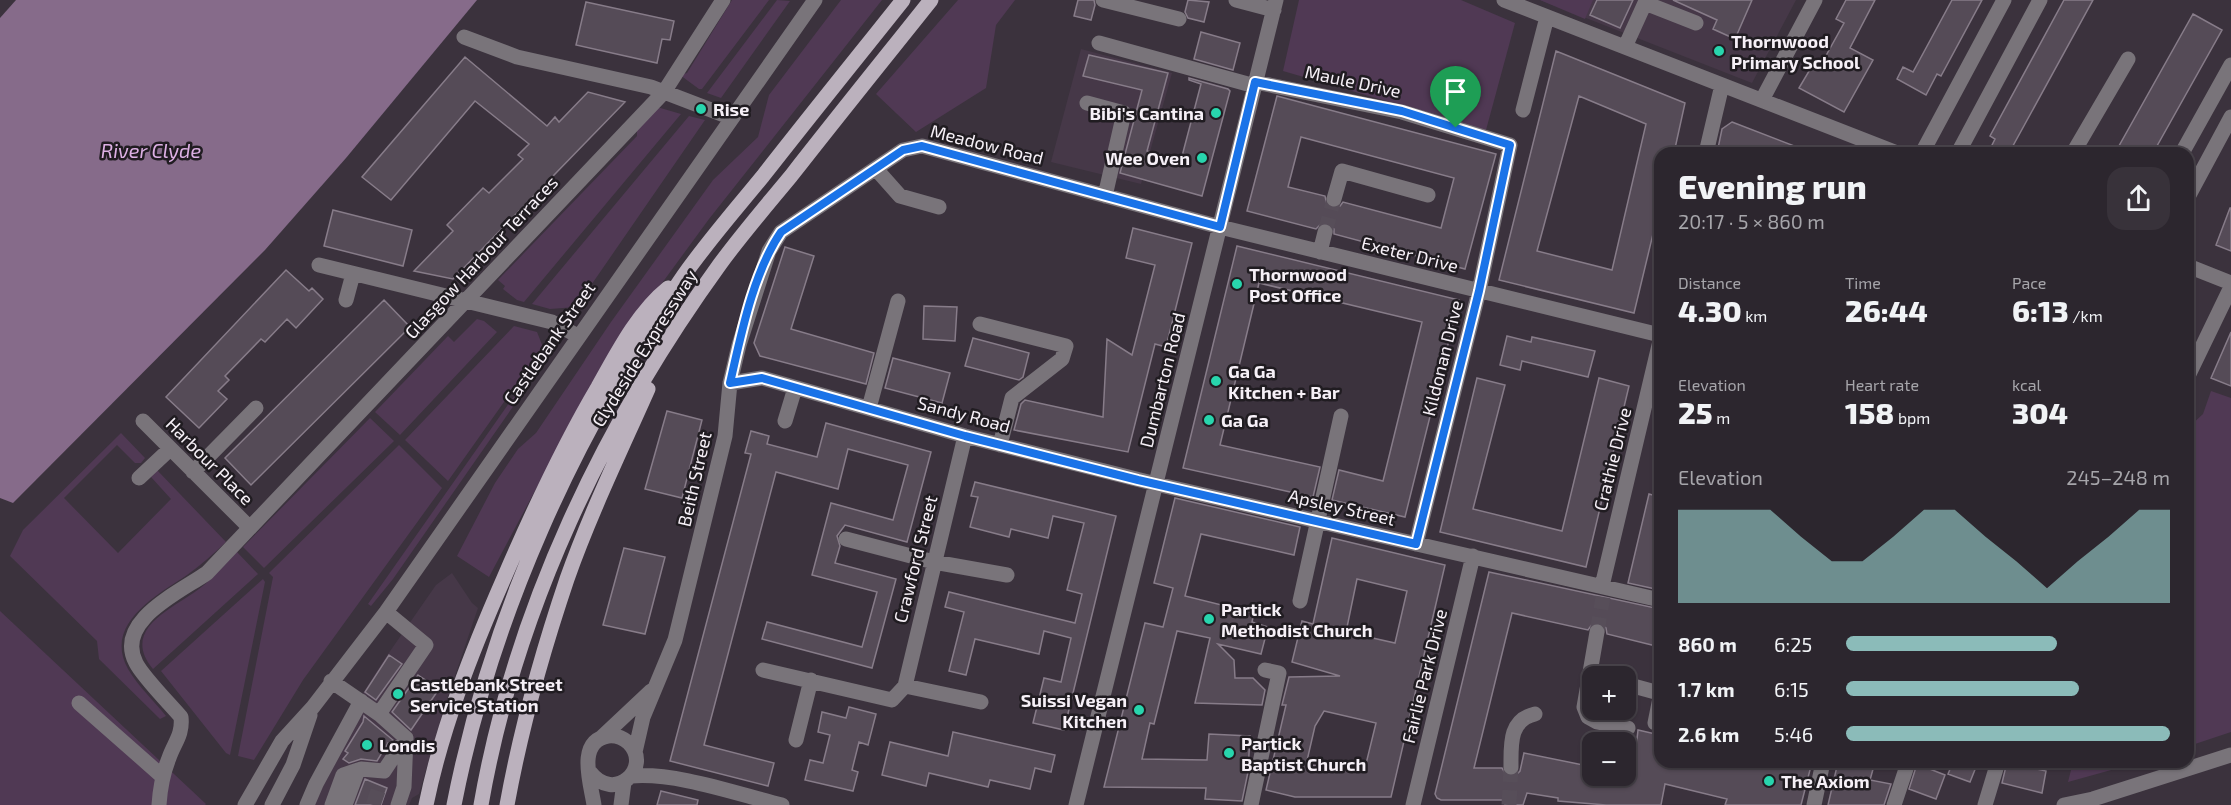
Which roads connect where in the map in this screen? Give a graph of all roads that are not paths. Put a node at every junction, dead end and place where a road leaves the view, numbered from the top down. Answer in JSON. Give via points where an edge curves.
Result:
{"nodes":[{"id":1,"x":723,"y":0,"type":"edge"},
{"id":2,"x":815,"y":0,"type":"edge"},
{"id":3,"x":903,"y":0,"type":"edge"},
{"id":4,"x":931,"y":0,"type":"edge"},
{"id":5,"x":1103,"y":0,"type":"edge"},
{"id":6,"x":1236,"y":0,"type":"edge"},
{"id":7,"x":1504,"y":0,"type":"edge"},
{"id":8,"x":1815,"y":0,"type":"edge"},
{"id":9,"x":2004,"y":0,"type":"edge"},
{"id":10,"x":2040,"y":0,"type":"edge"},
{"id":11,"x":1275,"y":5,"type":"edge"},
{"id":12,"x":1548,"y":17,"type":"junction"},
{"id":13,"x":1179,"y":19,"type":"dead end"},
{"id":14,"x":1696,"y":23,"type":"dead end"},
{"id":15,"x":464,"y":37,"type":"dead end"},
{"id":16,"x":1099,"y":43,"type":"dead end"},
{"id":17,"x":1625,"y":47,"type":"junction"},
{"id":18,"x":2128,"y":59,"type":"dead end"},
{"id":19,"x":2231,"y":65,"type":"edge"},
{"id":20,"x":1255,"y":84,"type":"junction"},
{"id":21,"x":1722,"y":85,"type":"junction"},
{"id":22,"x":664,"y":92,"type":"junction"},
{"id":23,"x":1762,"y":100,"type":"junction"},
{"id":24,"x":1087,"y":103,"type":"dead end"},
{"id":25,"x":1523,"y":110,"type":"dead end"},
{"id":26,"x":2231,"y":117,"type":"edge"},
{"id":27,"x":732,"y":118,"type":"junction"},
{"id":28,"x":1510,"y":145,"type":"joint"},
{"id":29,"x":1707,"y":147,"type":"edge"},
{"id":30,"x":1882,"y":147,"type":"edge"},
{"id":31,"x":1925,"y":147,"type":"edge"},
{"id":32,"x":1961,"y":147,"type":"edge"},
{"id":33,"x":2077,"y":147,"type":"edge"},
{"id":34,"x":2185,"y":147,"type":"edge"},
{"id":35,"x":876,"y":169,"type":"junction"},
{"id":36,"x":2194,"y":186,"type":"edge"},
{"id":37,"x":1428,"y":195,"type":"dead end"},
{"id":38,"x":1105,"y":196,"type":"junction"},
{"id":39,"x":1334,"y":199,"type":"tunnel mouth"},
{"id":40,"x":939,"y":207,"type":"dead end"},
{"id":41,"x":1220,"y":227,"type":"junction"},
{"id":42,"x":1325,"y":232,"type":"tunnel mouth"},
{"id":43,"x":1320,"y":252,"type":"junction"},
{"id":44,"x":319,"y":265,"type":"dead end"},
{"id":45,"x":2194,"y":269,"type":"edge"},
{"id":46,"x":353,"y":274,"type":"junction"},
{"id":47,"x":684,"y":275,"type":"junction"},
{"id":48,"x":759,"y":280,"type":"joint"},
{"id":49,"x":2231,"y":285,"type":"edge"},
{"id":50,"x":1479,"y":291,"type":"junction"},
{"id":51,"x":346,"y":300,"type":"dead end"},
{"id":52,"x":898,"y":301,"type":"dead end"},
{"id":53,"x":466,"y":302,"type":"junction"},
{"id":54,"x":980,"y":324,"type":"dead end"},
{"id":55,"x":1654,"y":334,"type":"edge"},
{"id":56,"x":578,"y":336,"type":"junction"},
{"id":57,"x":670,"y":340,"type":"junction"},
{"id":58,"x":2194,"y":363,"type":"edge"},
{"id":59,"x":1654,"y":368,"type":"edge"},
{"id":60,"x":730,"y":383,"type":"junction"},
{"id":61,"x":795,"y":388,"type":"junction"},
{"id":62,"x":256,"y":408,"type":"dead end"},
{"id":63,"x":869,"y":408,"type":"junction"},
{"id":64,"x":1341,"y":416,"type":"dead end"},
{"id":65,"x":143,"y":421,"type":"dead end"},
{"id":66,"x":785,"y":421,"type":"dead end"},
{"id":67,"x":965,"y":436,"type":"junction"},
{"id":68,"x":1000,"y":445,"type":"junction"},
{"id":69,"x":170,"y":449,"type":"junction"},
{"id":70,"x":194,"y":472,"type":"junction"},
{"id":71,"x":139,"y":478,"type":"dead end"},
{"id":72,"x":1156,"y":484,"type":"junction"},
{"id":73,"x":1318,"y":521,"type":"junction"},
{"id":74,"x":250,"y":528,"type":"junction"},
{"id":75,"x":846,"y":539,"type":"dead end"},
{"id":76,"x":1416,"y":544,"type":"junction"},
{"id":77,"x":1473,"y":556,"type":"junction"},
{"id":78,"x":934,"y":562,"type":"junction"},
{"id":79,"x":1007,"y":575,"type":"dead end"},
{"id":80,"x":1604,"y":590,"type":"junction"},
{"id":81,"x":1654,"y":599,"type":"edge"},
{"id":82,"x":1300,"y":601,"type":"dead end"},
{"id":83,"x":386,"y":612,"type":"junction"},
{"id":84,"x":1597,"y":632,"type":"tunnel mouth"},
{"id":85,"x":1594,"y":666,"type":"edge"},
{"id":86,"x":763,"y":670,"type":"dead end"},
{"id":87,"x":1265,"y":670,"type":"dead end"},
{"id":88,"x":811,"y":680,"type":"junction"},
{"id":89,"x":331,"y":681,"type":"junction"},
{"id":90,"x":658,"y":684,"type":"junction"},
{"id":91,"x":1636,"y":687,"type":"edge"},
{"id":92,"x":903,"y":688,"type":"junction"},
{"id":93,"x":1654,"y":692,"type":"edge"},
{"id":94,"x":361,"y":701,"type":"junction"},
{"id":95,"x":981,"y":702,"type":"dead end"},
{"id":96,"x":79,"y":703,"type":"dead end"},
{"id":97,"x":313,"y":707,"type":"junction"},
{"id":98,"x":379,"y":714,"type":"junction"},
{"id":99,"x":1535,"y":714,"type":"dead end"},
{"id":100,"x":1593,"y":720,"type":"edge"},
{"id":101,"x":1628,"y":729,"type":"dead end"},
{"id":102,"x":406,"y":738,"type":"junction"},
{"id":103,"x":601,"y":738,"type":"junction"},
{"id":104,"x":796,"y":740,"type":"dead end"},
{"id":105,"x":635,"y":754,"type":"junction"},
{"id":106,"x":2231,"y":755,"type":"edge"},
{"id":107,"x":1511,"y":767,"type":"tunnel mouth"},
{"id":108,"x":2194,"y":767,"type":"edge"},
{"id":109,"x":1822,"y":768,"type":"edge"},
{"id":110,"x":1906,"y":768,"type":"edge"},
{"id":111,"x":1996,"y":768,"type":"edge"},
{"id":112,"x":2191,"y":768,"type":"edge"},
{"id":113,"x":358,"y":770,"type":"junction"},
{"id":114,"x":405,"y":770,"type":"junction"},
{"id":115,"x":590,"y":772,"type":"junction"},
{"id":116,"x":343,"y":775,"type":"junction"},
{"id":117,"x":163,"y":777,"type":"junction"},
{"id":118,"x":628,"y":779,"type":"junction"},
{"id":119,"x":671,"y":779,"type":"junction"},
{"id":120,"x":159,"y":805,"type":"edge"},
{"id":121,"x":245,"y":805,"type":"edge"},
{"id":122,"x":272,"y":805,"type":"edge"},
{"id":123,"x":307,"y":805,"type":"edge"},
{"id":124,"x":322,"y":805,"type":"edge"},
{"id":125,"x":332,"y":805,"type":"edge"},
{"id":126,"x":345,"y":805,"type":"edge"},
{"id":127,"x":389,"y":805,"type":"edge"},
{"id":128,"x":398,"y":805,"type":"edge"},
{"id":129,"x":426,"y":805,"type":"edge"},
{"id":130,"x":454,"y":805,"type":"edge"},
{"id":131,"x":481,"y":805,"type":"edge"},
{"id":132,"x":507,"y":805,"type":"edge"},
{"id":133,"x":594,"y":805,"type":"edge"},
{"id":134,"x":621,"y":805,"type":"edge"},
{"id":135,"x":782,"y":805,"type":"edge"},
{"id":136,"x":1076,"y":805,"type":"edge"},
{"id":137,"x":1251,"y":805,"type":"edge"},
{"id":138,"x":1413,"y":805,"type":"edge"},
{"id":139,"x":1814,"y":805,"type":"edge"},
{"id":140,"x":1894,"y":805,"type":"edge"},
{"id":141,"x":1985,"y":805,"type":"edge"},
{"id":142,"x":2064,"y":805,"type":"edge"}],
"edges":[{"from":1,"to":22,"type":"street","name":"Glasgow Harbour Terraces"},
{"from":2,"to":27,"type":"street","name":"Castlebank Street"},
{"from":3,"to":47,"type":"main road","name":"Clydeside Expressway"},
{"from":4,"to":57,"type":"main road","name":"Clydeside Expressway","via":[[720,264]]},
{"from":5,"to":13,"type":"street"},
{"from":6,"to":11,"type":"street"},
{"from":7,"to":12,"type":"street"},
{"from":8,"to":23,"type":"street"},
{"from":9,"to":31,"type":"street"},
{"from":10,"to":32,"type":"street"},
{"from":11,"to":20,"type":"street","name":"Dumbarton Road"},
{"from":12,"to":17,"type":"street"},
{"from":12,"to":25,"type":"street"},
{"from":14,"to":17,"type":"street","via":[[1645,3]]},
{"from":15,"to":22,"type":"street","via":[[517,57]]},
{"from":16,"to":20,"type":"street","name":"Maule Drive"},
{"from":17,"to":21,"type":"street"},
{"from":18,"to":33,"type":"street"},
{"from":19,"to":34,"type":"street"},
{"from":20,"to":28,"type":"street","name":"Maule Drive","via":[[1402,111]]},
{"from":20,"to":41,"type":"street","name":"Dumbarton Road"},
{"from":21,"to":23,"type":"street"},
{"from":21,"to":29,"type":"street"},
{"from":22,"to":27,"type":"street"},
{"from":22,"to":53,"type":"street","name":"Glasgow Harbour Terraces"},
{"from":23,"to":30,"type":"street"},
{"from":24,"to":38,"type":"street","via":[[1124,113]]},
{"from":26,"to":36,"type":"street"},
{"from":27,"to":56,"type":"street","name":"Castlebank Street"},
{"from":28,"to":50,"type":"street","name":"Kildonan Drive"},
{"from":35,"to":38,"type":"street","name":"Meadow Road","via":[[903,150],[922,146]]},
{"from":35,"to":40,"type":"street","via":[[900,196]]},
{"from":35,"to":48,"type":"street","name":"Meadow Road","via":[[781,232]]},
{"from":37,"to":39,"type":"street","via":[[1342,171]]},
{"from":38,"to":41,"type":"street","name":"Meadow Road"},
{"from":41,"to":43,"type":"street","name":"Exeter Drive"},
{"from":41,"to":72,"type":"street","name":"Dumbarton Road"},
{"from":42,"to":43,"type":"street"},
{"from":43,"to":50,"type":"street","name":"Exeter Drive"},
{"from":44,"to":46,"type":"street"},
{"from":45,"to":49,"type":"street"},
{"from":46,"to":51,"type":"street"},
{"from":46,"to":53,"type":"street"},
{"from":47,"to":129,"type":"main road","via":[[658,296],[632,330],[546,486],[464,677]]},
{"from":47,"to":130,"type":"main road","name":"Clydeside Expressway","via":[[614,385],[550,511],[484,686]]},
{"from":48,"to":60,"type":"street","name":"Beith Street"},
{"from":49,"to":58,"type":"street"},
{"from":50,"to":55,"type":"street","name":"Exeter Drive"},
{"from":50,"to":76,"type":"street","name":"Kildonan Drive"},
{"from":52,"to":63,"type":"street"},
{"from":53,"to":56,"type":"street","via":[[552,322]]},
{"from":53,"to":74,"type":"street","name":"Glasgow Harbour Terraces"},
{"from":54,"to":68,"type":"street","via":[[1066,346],[1062,359],[1012,398]]},
{"from":56,"to":83,"type":"street","name":"Castlebank Street"},
{"from":57,"to":131,"type":"main road","name":"Clydeside Expressway","via":[[608,442],[549,572],[501,712]]},
{"from":57,"to":132,"type":"main road","via":[[568,578],[516,753]]},
{"from":59,"to":80,"type":"street","name":"Crathie Drive"},
{"from":60,"to":61,"type":"street","name":"Sandy Road","via":[[762,378]]},
{"from":60,"to":90,"type":"street","name":"Beith Street","via":[[725,436],[675,640]]},
{"from":61,"to":63,"type":"street","name":"Sandy Road"},
{"from":61,"to":66,"type":"street"},
{"from":62,"to":70,"type":"street"},
{"from":63,"to":67,"type":"street","name":"Sandy Road"},
{"from":64,"to":73,"type":"street"},
{"from":65,"to":69,"type":"street","name":"Harbour Place"},
{"from":67,"to":68,"type":"street","name":"Sandy Road"},
{"from":67,"to":78,"type":"street","name":"Crawford Street"},
{"from":68,"to":72,"type":"street","name":"Sandy Road"},
{"from":69,"to":70,"type":"street","name":"Harbour Place"},
{"from":69,"to":71,"type":"street"},
{"from":70,"to":74,"type":"street","name":"Harbour Place"},
{"from":72,"to":73,"type":"street","name":"Apsley Street"},
{"from":72,"to":136,"type":"street","name":"Dumbarton Road"},
{"from":73,"to":76,"type":"street","name":"Apsley Street"},
{"from":73,"to":82,"type":"street"},
{"from":74,"to":117,"type":"street","name":"Glasgow Harbour Terraces","via":[[207,573],[167,598],[134,631],[132,652],[136,665],[181,717],[181,735]]},
{"from":75,"to":78,"type":"street"},
{"from":76,"to":77,"type":"street","name":"Apsley Street"},
{"from":77,"to":80,"type":"street","name":"Apsley Street"},
{"from":77,"to":138,"type":"street","name":"Fairlie Park Drive"},
{"from":78,"to":79,"type":"street"},
{"from":78,"to":92,"type":"street","name":"Crawford Street"},
{"from":80,"to":81,"type":"street","name":"Apsley Street"},
{"from":83,"to":89,"type":"street","name":"Castlebank Street"},
{"from":83,"to":98,"type":"street","via":[[426,645]]},
{"from":84,"to":85,"type":"street"},
{"from":86,"to":88,"type":"street"},
{"from":87,"to":137,"type":"street","via":[[1279,673]]},
{"from":88,"to":92,"type":"street","via":[[892,700]]},
{"from":88,"to":104,"type":"street"},
{"from":89,"to":94,"type":"street"},
{"from":89,"to":97,"type":"street","name":"Castlebank Street"},
{"from":90,"to":103,"type":"street","name":"Beith Street"},
{"from":90,"to":105,"type":"street","name":"Beith Street","via":[[639,730]]},
{"from":91,"to":93,"type":"street"},
{"from":92,"to":95,"type":"street"},
{"from":94,"to":98,"type":"street"},
{"from":94,"to":123,"type":"street"},
{"from":96,"to":117,"type":"street"},
{"from":97,"to":121,"type":"street","name":"Castlebank Street","via":[[282,741]]},
{"from":97,"to":122,"type":"street","name":"Castlebank Street","via":[[293,765]]},
{"from":98,"to":102,"type":"street"},
{"from":99,"to":107,"type":"street","via":[[1520,719],[1515,726]]},
{"from":100,"to":101,"type":"street"},
{"from":102,"to":113,"type":"street","via":[[382,778]]},
{"from":102,"to":114,"type":"street"},
{"from":103,"to":105,"type":"street","via":[[624,739]]},
{"from":103,"to":115,"type":"street","name":"Beith Street","via":[[588,754]]},
{"from":105,"to":118,"type":"street","name":"Beith Street","via":[[635,769]]},
{"from":105,"to":119,"type":"street"},
{"from":106,"to":108,"type":"street"},
{"from":109,"to":139,"type":"street"},
{"from":110,"to":140,"type":"street"},
{"from":111,"to":141,"type":"street"},
{"from":112,"to":142,"type":"street","via":[[2093,800]]},
{"from":113,"to":116,"type":"street"},
{"from":113,"to":126,"type":"street"},
{"from":114,"to":127,"type":"street"},
{"from":114,"to":128,"type":"street"},
{"from":115,"to":118,"type":"street","via":[[609,785]]},
{"from":115,"to":133,"type":"street","name":"Beith Street"},
{"from":116,"to":124,"type":"street","via":[[328,787]]},
{"from":116,"to":125,"type":"street"},
{"from":117,"to":120,"type":"street"},
{"from":118,"to":119,"type":"street","via":[[646,775]]},
{"from":118,"to":134,"type":"street","name":"Beith Street"},
{"from":119,"to":135,"type":"street"}]}
